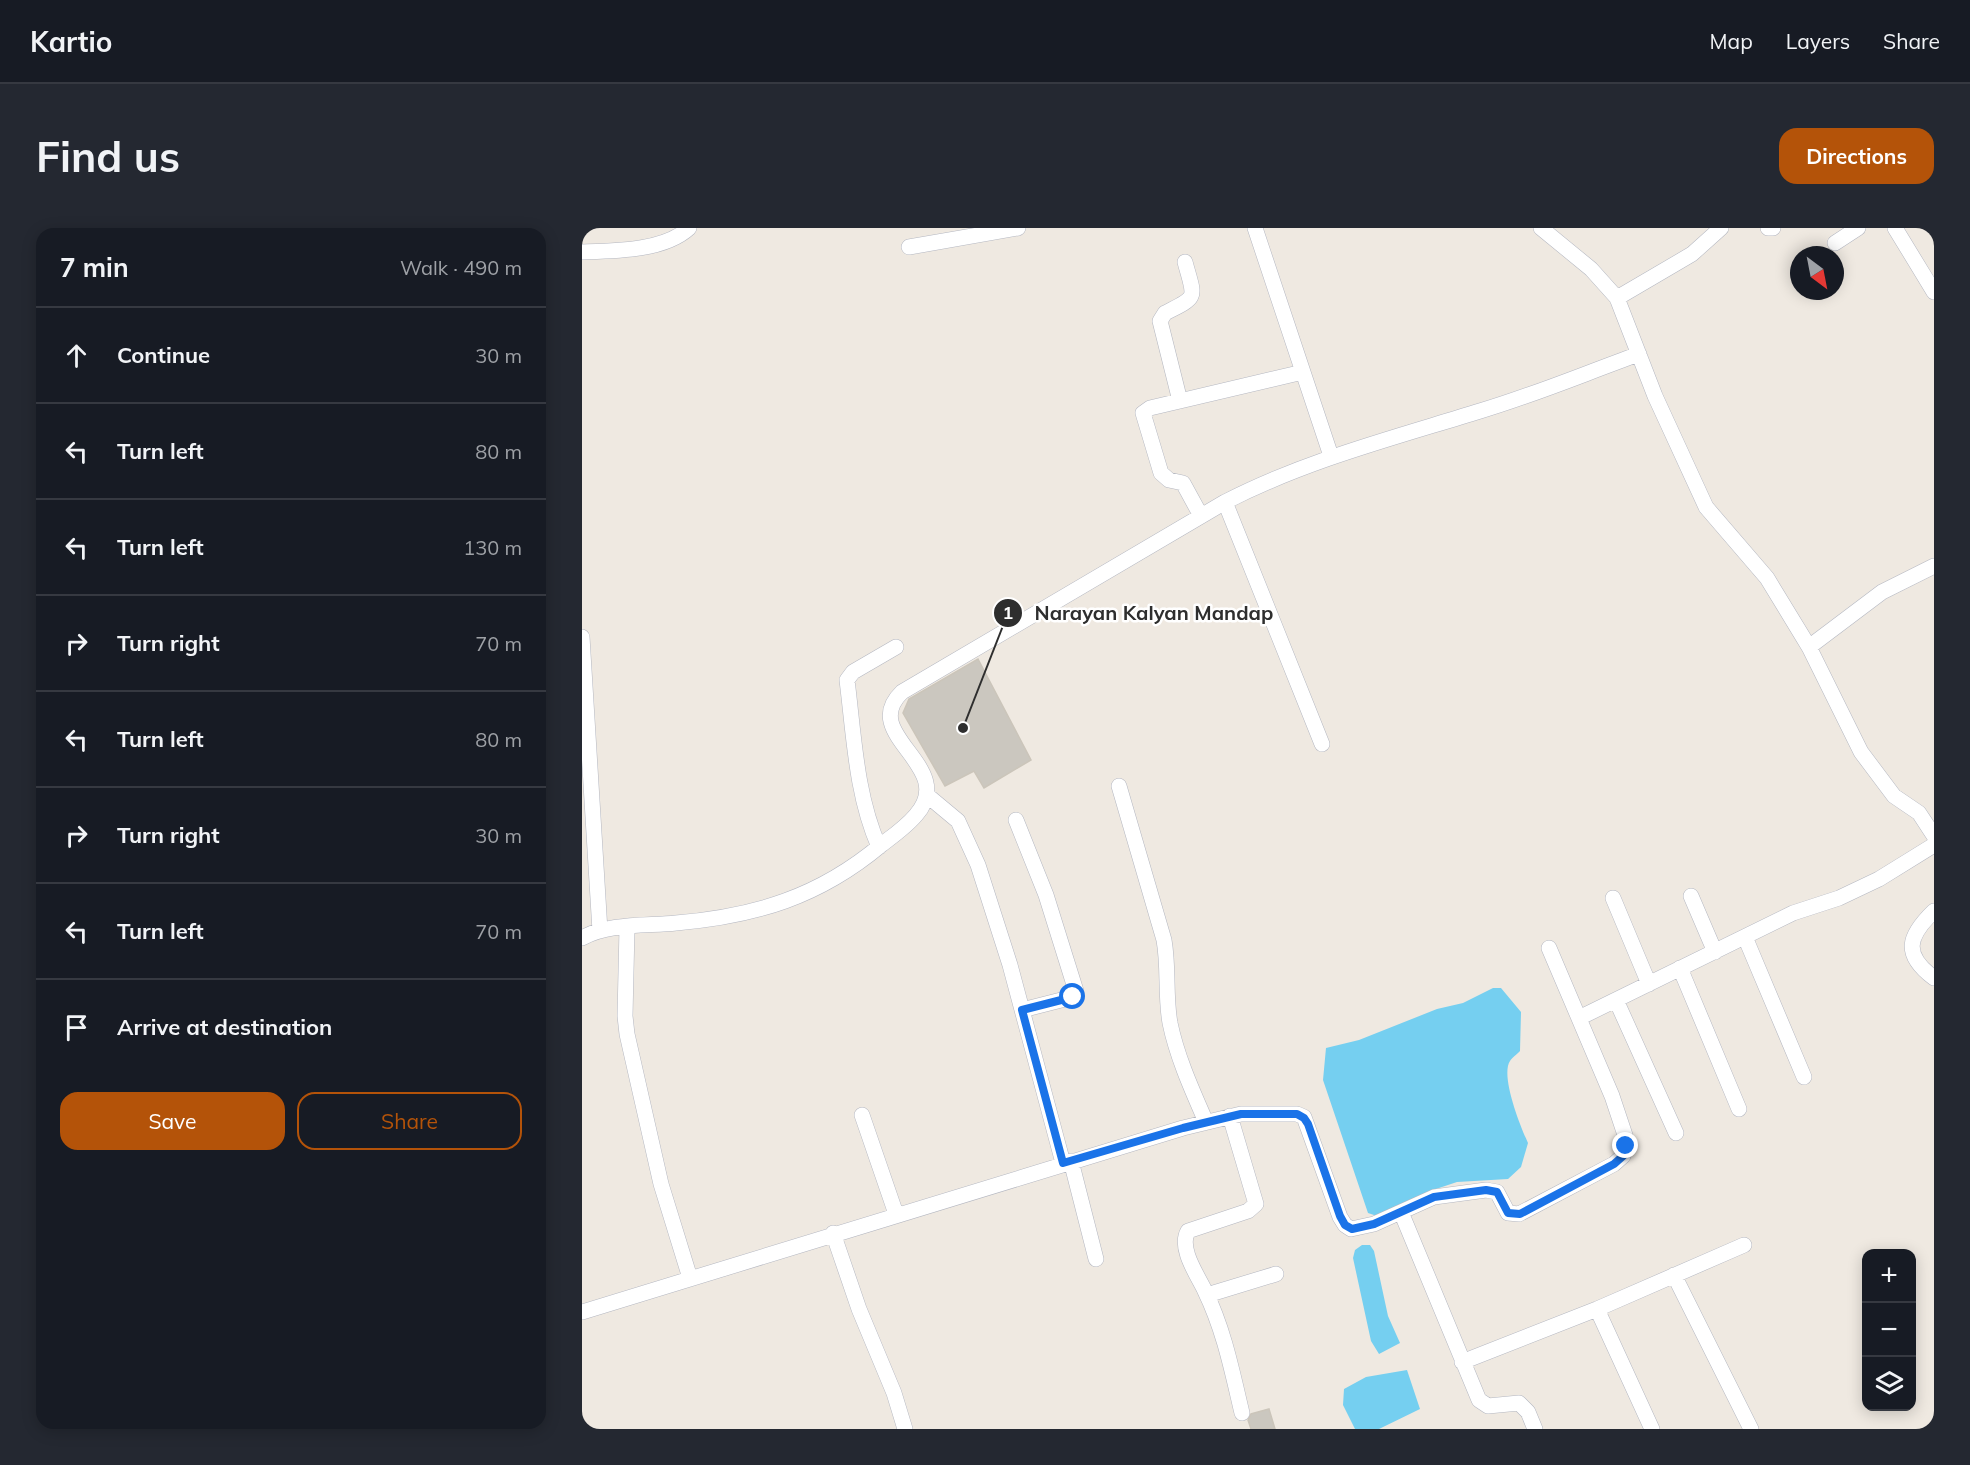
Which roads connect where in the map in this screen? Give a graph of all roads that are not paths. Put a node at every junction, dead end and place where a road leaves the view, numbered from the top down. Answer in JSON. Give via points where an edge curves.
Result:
{"nodes":[{"id":1,"x":689,"y":228,"type":"edge"},
{"id":2,"x":1018,"y":228,"type":"edge"},
{"id":3,"x":1255,"y":228,"type":"edge"},
{"id":4,"x":1541,"y":228,"type":"edge"},
{"id":5,"x":1721,"y":228,"type":"edge"},
{"id":6,"x":1858,"y":228,"type":"edge"},
{"id":7,"x":1895,"y":228,"type":"edge"},
{"id":8,"x":1835,"y":243,"type":"dead end"},
{"id":9,"x":909,"y":247,"type":"dead end"},
{"id":10,"x":582,"y":252,"type":"edge"},
{"id":11,"x":1185,"y":262,"type":"dead end"},
{"id":12,"x":1934,"y":292,"type":"edge"},
{"id":13,"x":1617,"y":298,"type":"junction"},
{"id":14,"x":1639,"y":354,"type":"junction"},
{"id":15,"x":1303,"y":372,"type":"junction"},
{"id":16,"x":1180,"y":401,"type":"junction"},
{"id":17,"x":1331,"y":456,"type":"junction"},
{"id":18,"x":1226,"y":502,"type":"junction"},
{"id":19,"x":1201,"y":516,"type":"junction"},
{"id":20,"x":1934,"y":566,"type":"edge"},
{"id":21,"x":582,"y":637,"type":"edge"},
{"id":22,"x":896,"y":647,"type":"dead end"},
{"id":23,"x":1809,"y":647,"type":"junction"},
{"id":24,"x":1322,"y":744,"type":"dead end"},
{"id":25,"x":1119,"y":786,"type":"dead end"},
{"id":26,"x":928,"y":796,"type":"junction"},
{"id":27,"x":1016,"y":820,"type":"dead end"},
{"id":28,"x":1934,"y":836,"type":"edge"},
{"id":29,"x":1934,"y":845,"type":"edge"},
{"id":30,"x":879,"y":847,"type":"junction"},
{"id":31,"x":1691,"y":896,"type":"dead end"},
{"id":32,"x":1613,"y":898,"type":"dead end"},
{"id":33,"x":1934,"y":911,"type":"edge"},
{"id":34,"x":627,"y":928,"type":"junction"},
{"id":35,"x":600,"y":931,"type":"junction"},
{"id":36,"x":1745,"y":937,"type":"junction"},
{"id":37,"x":582,"y":938,"type":"edge"},
{"id":38,"x":1549,"y":948,"type":"dead end"},
{"id":39,"x":1715,"y":952,"type":"junction"},
{"id":40,"x":1680,"y":968,"type":"junction"},
{"id":41,"x":1934,"y":978,"type":"edge"},
{"id":42,"x":1649,"y":984,"type":"junction"},
{"id":43,"x":1616,"y":1000,"type":"junction"},
{"id":44,"x":1022,"y":1010,"type":"junction"},
{"id":45,"x":1579,"y":1018,"type":"junction"},
{"id":46,"x":1804,"y":1077,"type":"dead end"},
{"id":47,"x":1739,"y":1109,"type":"dead end"},
{"id":48,"x":862,"y":1115,"type":"dead end"},
{"id":49,"x":1230,"y":1116,"type":"junction"},
{"id":50,"x":1206,"y":1122,"type":"junction"},
{"id":51,"x":1676,"y":1133,"type":"dead end"},
{"id":52,"x":1067,"y":1162,"type":"junction"},
{"id":53,"x":1401,"y":1212,"type":"junction"},
{"id":54,"x":896,"y":1214,"type":"junction"},
{"id":55,"x":833,"y":1233,"type":"junction"},
{"id":56,"x":1744,"y":1245,"type":"dead end"},
{"id":57,"x":1096,"y":1259,"type":"dead end"},
{"id":58,"x":1276,"y":1274,"type":"dead end"},
{"id":59,"x":1674,"y":1275,"type":"junction"},
{"id":60,"x":690,"y":1278,"type":"junction"},
{"id":61,"x":1207,"y":1295,"type":"junction"},
{"id":62,"x":1597,"y":1309,"type":"junction"},
{"id":63,"x":582,"y":1312,"type":"edge"},
{"id":64,"x":1462,"y":1362,"type":"junction"},
{"id":65,"x":1242,"y":1413,"type":"dead end"},
{"id":66,"x":905,"y":1429,"type":"edge"},
{"id":67,"x":1535,"y":1429,"type":"edge"},
{"id":68,"x":1652,"y":1429,"type":"edge"},
{"id":69,"x":1750,"y":1429,"type":"edge"}],
"edges":[{"from":1,"to":10,"type":"street","via":[[672,240],[656,244]]},
{"from":2,"to":9,"type":"street"},
{"from":3,"to":15,"type":"street"},
{"from":4,"to":13,"type":"street","via":[[1591,269]]},
{"from":5,"to":13,"type":"street","via":[[1692,254]]},
{"from":6,"to":8,"type":"street"},
{"from":7,"to":12,"type":"street"},
{"from":11,"to":16,"type":"street","via":[[1192,298],[1165,312],[1160,321]]},
{"from":13,"to":14,"type":"street"},
{"from":14,"to":17,"type":"street","via":[[1482,411]]},
{"from":14,"to":23,"type":"street","via":[[1706,507],[1767,578]]},
{"from":15,"to":16,"type":"street"},
{"from":15,"to":17,"type":"street"},
{"from":16,"to":19,"type":"street","via":[[1145,410],[1143,417],[1161,473],[1169,480],[1183,483]]},
{"from":17,"to":18,"type":"street","via":[[1273,477]]},
{"from":18,"to":19,"type":"street"},
{"from":18,"to":24,"type":"street"},
{"from":19,"to":26,"type":"street","via":[[894,699],[890,710],[893,729],[922,771]]},
{"from":20,"to":23,"type":"street","via":[[1882,592]]},
{"from":21,"to":35,"type":"street"},
{"from":22,"to":30,"type":"street","via":[[853,672],[847,680],[859,775]]},
{"from":23,"to":28,"type":"street","via":[[1861,752],[1894,796],[1919,813]]},
{"from":25,"to":50,"type":"street","via":[[1164,940],[1167,996],[1177,1051]]},
{"from":26,"to":30,"type":"street","via":[[914,818]]},
{"from":26,"to":44,"type":"street","via":[[958,821],[967,838],[990,899]]},
{"from":27,"to":44,"type":"street","via":[[1046,895],[1076,991],[1073,997]]},
{"from":29,"to":36,"type":"street","via":[[1879,879]]},
{"from":30,"to":34,"type":"street","via":[[827,884],[775,906],[698,921]]},
{"from":31,"to":39,"type":"street"},
{"from":32,"to":42,"type":"street"},
{"from":33,"to":41,"type":"street","via":[[1912,937],[1912,949],[1920,967]]},
{"from":34,"to":35,"type":"street"},
{"from":34,"to":60,"type":"street","via":[[627,1034],[662,1184]]},
{"from":35,"to":37,"type":"street"},
{"from":36,"to":39,"type":"street"},
{"from":36,"to":46,"type":"street"},
{"from":38,"to":45,"type":"street"},
{"from":39,"to":40,"type":"street"},
{"from":40,"to":42,"type":"street"},
{"from":40,"to":47,"type":"street"},
{"from":42,"to":43,"type":"street"},
{"from":43,"to":45,"type":"street"},
{"from":43,"to":51,"type":"street"},
{"from":44,"to":52,"type":"street"},
{"from":45,"to":53,"type":"street","via":[[1625,1135],[1623,1156],[1520,1214],[1508,1213],[1493,1190],[1434,1197]]},
{"from":48,"to":54,"type":"street"},
{"from":49,"to":50,"type":"street"},
{"from":49,"to":53,"type":"street","via":[[1297,1114],[1304,1118],[1340,1216],[1352,1229]]},
{"from":49,"to":61,"type":"street","via":[[1256,1204],[1248,1211],[1188,1231],[1184,1237],[1186,1251]]},
{"from":50,"to":52,"type":"street"},
{"from":52,"to":54,"type":"street"},
{"from":52,"to":57,"type":"street"},
{"from":53,"to":64,"type":"street"},
{"from":54,"to":55,"type":"street"},
{"from":55,"to":60,"type":"street"},
{"from":55,"to":66,"type":"street"},
{"from":56,"to":59,"type":"street"},
{"from":58,"to":61,"type":"street"},
{"from":59,"to":62,"type":"street"},
{"from":59,"to":69,"type":"street"},
{"from":60,"to":63,"type":"street"},
{"from":61,"to":65,"type":"street","via":[[1221,1328]]},
{"from":62,"to":64,"type":"street"},
{"from":62,"to":68,"type":"street"},
{"from":64,"to":67,"type":"street","via":[[1484,1404],[1519,1403]]}]}
